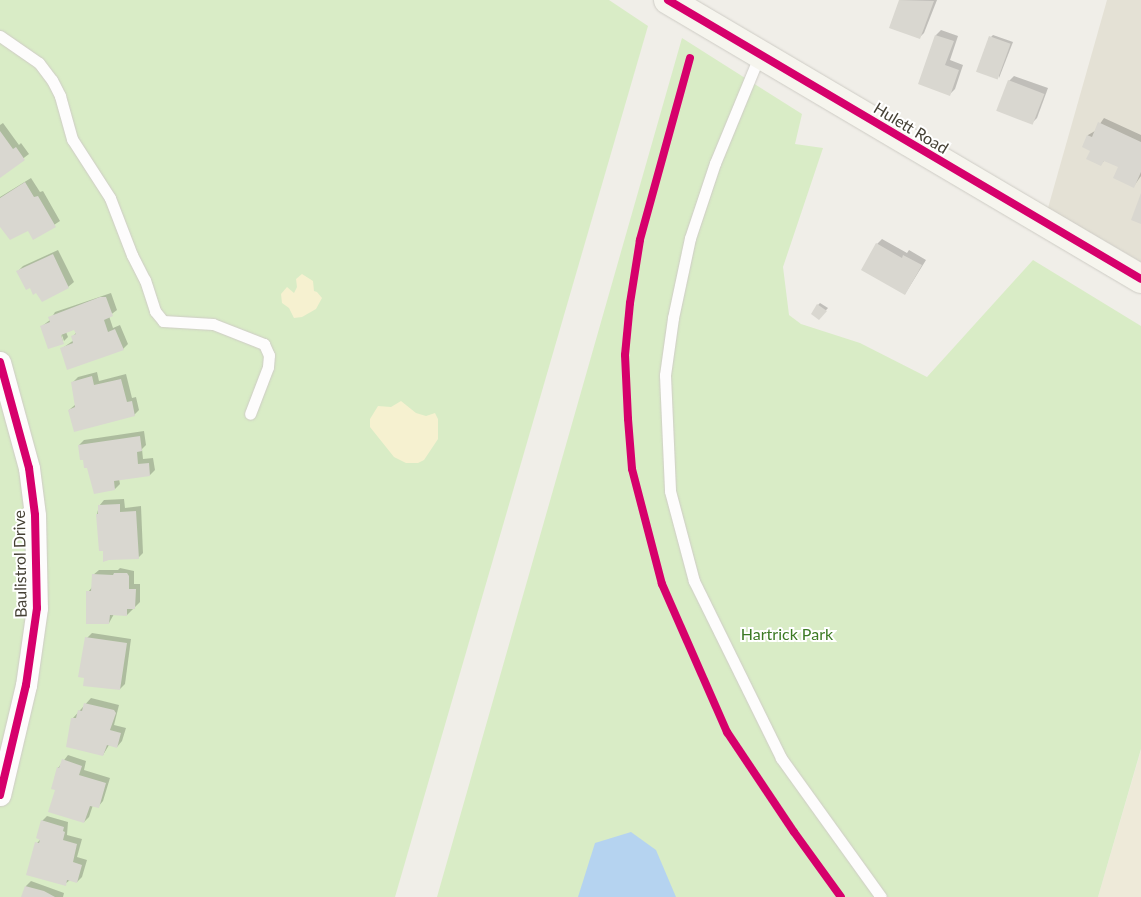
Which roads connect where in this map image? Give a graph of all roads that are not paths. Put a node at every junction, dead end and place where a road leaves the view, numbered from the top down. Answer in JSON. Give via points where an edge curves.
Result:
{"nodes":[{"id":1,"x":668,"y":0,"type":"edge"},
{"id":2,"x":0,"y":36,"type":"edge"},
{"id":3,"x":760,"y":54,"type":"junction"},
{"id":4,"x":1141,"y":279,"type":"edge"},
{"id":5,"x":0,"y":362,"type":"edge"},
{"id":6,"x":250,"y":414,"type":"dead end"},
{"id":7,"x":0,"y":795,"type":"edge"},
{"id":8,"x":881,"y":897,"type":"edge"}],
"edges":[{"from":1,"to":3,"type":"street","name":"Hulett Road"},
{"from":2,"to":6,"type":"lane","via":[[38,64],[52,80],[72,139],[110,198],[155,311],[162,321],[213,324],[264,344],[269,355],[268,367]]},
{"from":3,"to":4,"type":"street","name":"Hulett Road"},
{"from":3,"to":8,"type":"lane","via":[[736,107],[690,238],[673,318],[665,375],[670,492],[694,581],[781,758]]},
{"from":5,"to":7,"type":"street","name":"Baulistrol Drive","via":[[29,468],[35,515],[37,608],[26,685]]}]}
